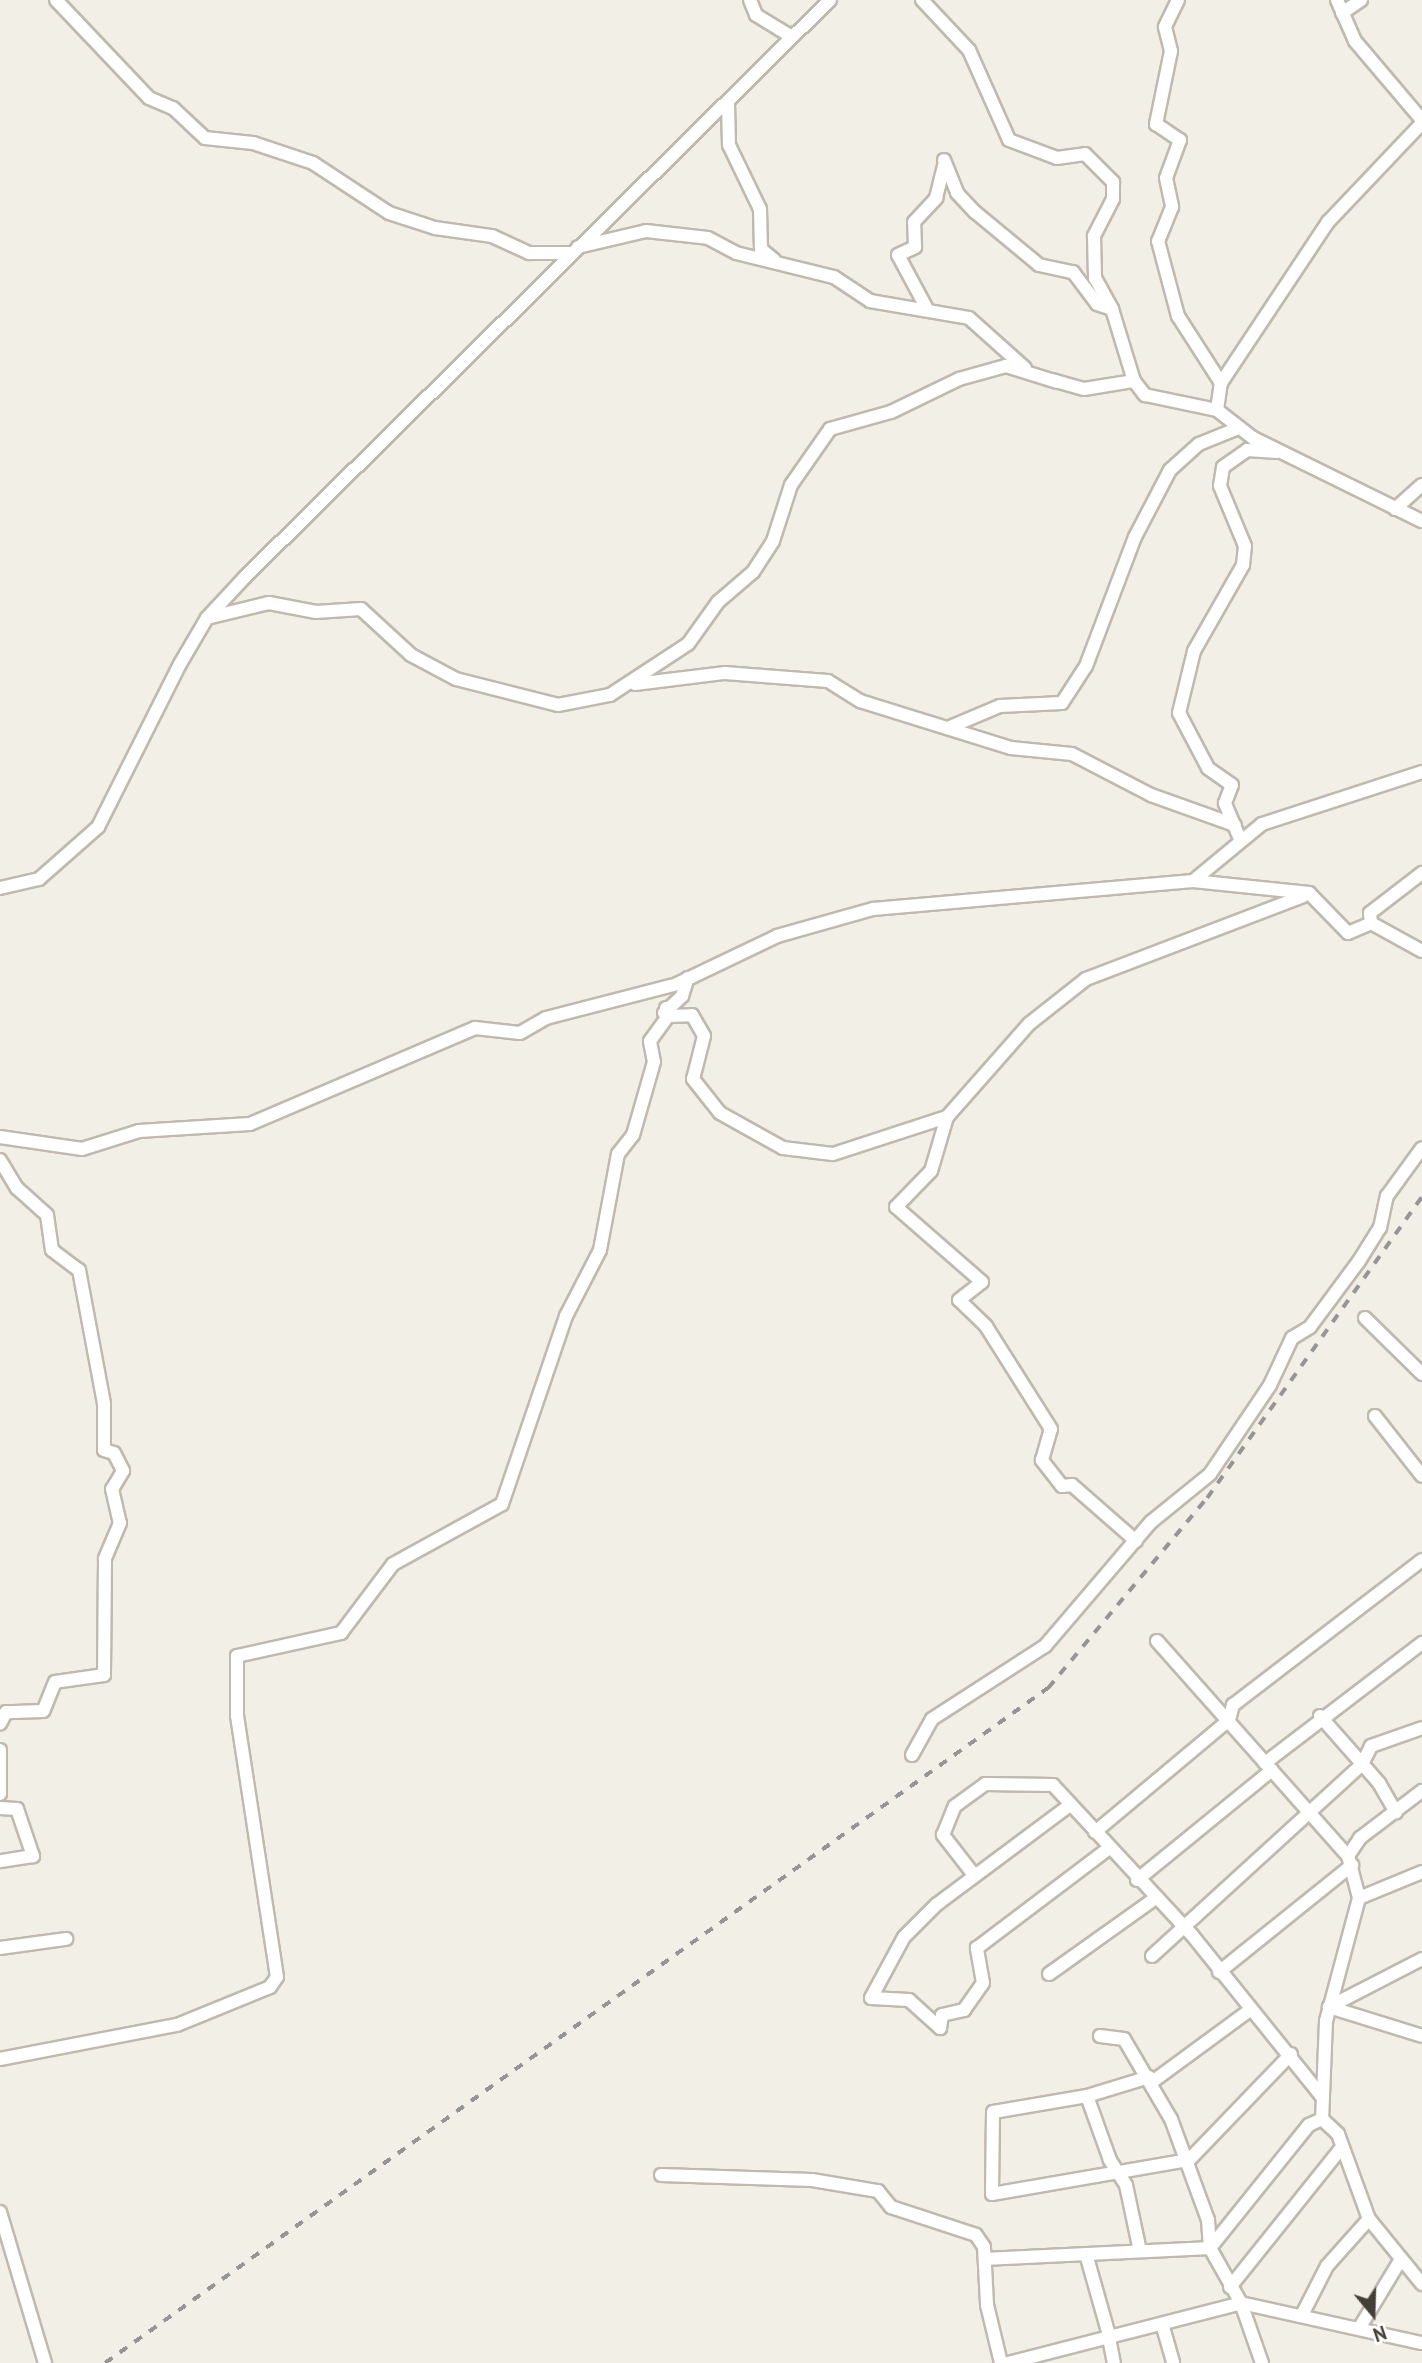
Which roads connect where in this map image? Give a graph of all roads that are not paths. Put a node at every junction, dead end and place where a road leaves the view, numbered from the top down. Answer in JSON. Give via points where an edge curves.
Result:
{"nodes":[{"id":1,"x":56,"y":0,"type":"edge"},
{"id":2,"x":750,"y":0,"type":"edge"},
{"id":3,"x":830,"y":0,"type":"edge"},
{"id":4,"x":922,"y":0,"type":"edge"},
{"id":5,"x":1178,"y":0,"type":"edge"},
{"id":6,"x":1361,"y":0,"type":"edge"},
{"id":7,"x":1339,"y":6,"type":"edge"},
{"id":8,"x":792,"y":37,"type":"junction"},
{"id":9,"x":728,"y":102,"type":"junction"},
{"id":10,"x":1422,"y":122,"type":"edge"},
{"id":11,"x":575,"y":250,"type":"junction"},
{"id":12,"x":777,"y":263,"type":"junction"},
{"id":13,"x":927,"y":309,"type":"junction"},
{"id":14,"x":1112,"y":309,"type":"junction"},
{"id":15,"x":1134,"y":381,"type":"junction"},
{"id":16,"x":1057,"y":382,"type":"junction"},
{"id":17,"x":1221,"y":383,"type":"junction"},
{"id":18,"x":1217,"y":410,"type":"junction"},
{"id":19,"x":1236,"y":429,"type":"junction"},
{"id":20,"x":1281,"y":452,"type":"junction"},
{"id":21,"x":1422,"y":485,"type":"edge"},
{"id":22,"x":1395,"y":509,"type":"junction"},
{"id":23,"x":1422,"y":521,"type":"edge"},
{"id":24,"x":207,"y":618,"type":"junction"},
{"id":25,"x":628,"y":687,"type":"junction"},
{"id":26,"x":950,"y":727,"type":"junction"},
{"id":27,"x":1422,"y":772,"type":"edge"},
{"id":28,"x":1235,"y":825,"type":"junction"},
{"id":29,"x":1240,"y":839,"type":"junction"},
{"id":30,"x":1422,"y":873,"type":"edge"},
{"id":31,"x":1193,"y":881,"type":"junction"},
{"id":32,"x":0,"y":888,"type":"edge"},
{"id":33,"x":1310,"y":893,"type":"junction"},
{"id":34,"x":1371,"y":923,"type":"junction"},
{"id":35,"x":1422,"y":951,"type":"edge"},
{"id":36,"x":688,"y":978,"type":"junction"},
{"id":37,"x":627,"y":1000,"type":"junction"},
{"id":38,"x":667,"y":1012,"type":"junction"},
{"id":39,"x":947,"y":1117,"type":"junction"},
{"id":40,"x":0,"y":1137,"type":"edge"},
{"id":41,"x":1422,"y":1148,"type":"edge"},
{"id":42,"x":0,"y":1160,"type":"edge"},
{"id":43,"x":1365,"y":1318,"type":"dead end"},
{"id":44,"x":1422,"y":1374,"type":"edge"},
{"id":45,"x":1375,"y":1416,"type":"dead end"},
{"id":46,"x":1422,"y":1476,"type":"edge"},
{"id":47,"x":1136,"y":1541,"type":"junction"},
{"id":48,"x":1421,"y":1565,"type":"edge"},
{"id":49,"x":1157,"y":1641,"type":"dead end"},
{"id":50,"x":1422,"y":1643,"type":"edge"},
{"id":51,"x":1320,"y":1716,"type":"junction"},
{"id":52,"x":1229,"y":1720,"type":"junction"},
{"id":53,"x":0,"y":1724,"type":"edge"},
{"id":54,"x":1422,"y":1728,"type":"edge"},
{"id":55,"x":0,"y":1750,"type":"edge"},
{"id":56,"x":912,"y":1755,"type":"dead end"},
{"id":57,"x":1362,"y":1764,"type":"junction"},
{"id":58,"x":1269,"y":1766,"type":"junction"},
{"id":59,"x":1422,"y":1791,"type":"edge"},
{"id":60,"x":0,"y":1794,"type":"edge"},
{"id":61,"x":1070,"y":1805,"type":"junction"},
{"id":62,"x":0,"y":1808,"type":"edge"},
{"id":63,"x":1396,"y":1812,"type":"junction"},
{"id":64,"x":1310,"y":1813,"type":"junction"},
{"id":65,"x":1096,"y":1832,"type":"junction"},
{"id":66,"x":1109,"y":1848,"type":"junction"},
{"id":67,"x":0,"y":1861,"type":"edge"},
{"id":68,"x":1350,"y":1861,"type":"junction"},
{"id":69,"x":1422,"y":1872,"type":"edge"},
{"id":70,"x":974,"y":1875,"type":"junction"},
{"id":71,"x":1137,"y":1880,"type":"junction"},
{"id":72,"x":1359,"y":1898,"type":"junction"},
{"id":73,"x":1154,"y":1899,"type":"junction"},
{"id":74,"x":1183,"y":1926,"type":"junction"},
{"id":75,"x":66,"y":1939,"type":"dead end"},
{"id":76,"x":0,"y":1948,"type":"edge"},
{"id":77,"x":1152,"y":1956,"type":"dead end"},
{"id":78,"x":1422,"y":1959,"type":"edge"},
{"id":79,"x":1219,"y":1972,"type":"junction"},
{"id":80,"x":1049,"y":1974,"type":"dead end"},
{"id":81,"x":1329,"y":2007,"type":"junction"},
{"id":82,"x":1250,"y":2010,"type":"junction"},
{"id":83,"x":1100,"y":2036,"type":"dead end"},
{"id":84,"x":1422,"y":2036,"type":"edge"},
{"id":85,"x":1291,"y":2054,"type":"junction"},
{"id":86,"x":0,"y":2059,"type":"edge"},
{"id":87,"x":1150,"y":2080,"type":"junction"},
{"id":88,"x":1087,"y":2096,"type":"junction"},
{"id":89,"x":1323,"y":2098,"type":"junction"},
{"id":90,"x":1322,"y":2119,"type":"junction"},
{"id":91,"x":1342,"y":2147,"type":"junction"},
{"id":92,"x":1189,"y":2160,"type":"junction"},
{"id":93,"x":1121,"y":2173,"type":"junction"},
{"id":94,"x":661,"y":2175,"type":"dead end"},
{"id":95,"x":0,"y":2212,"type":"edge"},
{"id":96,"x":1369,"y":2219,"type":"junction"},
{"id":97,"x":1210,"y":2248,"type":"junction"},
{"id":98,"x":1140,"y":2251,"type":"junction"},
{"id":99,"x":1086,"y":2254,"type":"junction"},
{"id":100,"x":985,"y":2259,"type":"junction"},
{"id":101,"x":1401,"y":2259,"type":"junction"},
{"id":102,"x":1422,"y":2284,"type":"edge"},
{"id":103,"x":1230,"y":2287,"type":"junction"},
{"id":104,"x":1241,"y":2303,"type":"junction"},
{"id":105,"x":1302,"y":2315,"type":"junction"},
{"id":106,"x":1163,"y":2327,"type":"junction"},
{"id":107,"x":1360,"y":2327,"type":"junction"},
{"id":108,"x":1109,"y":2338,"type":"junction"},
{"id":109,"x":1422,"y":2343,"type":"edge"},
{"id":110,"x":45,"y":2363,"type":"edge"},
{"id":111,"x":1001,"y":2363,"type":"edge"},
{"id":112,"x":1008,"y":2363,"type":"edge"},
{"id":113,"x":1114,"y":2363,"type":"edge"},
{"id":114,"x":1173,"y":2363,"type":"edge"},
{"id":115,"x":1262,"y":2363,"type":"edge"}],
"edges":[{"from":1,"to":11,"type":"street","via":[[149,98],[173,108],[205,138],[253,143],[313,163],[389,213],[435,229],[492,236],[529,253]]},
{"from":2,"to":8,"type":"street","via":[[756,15]]},
{"from":3,"to":8,"type":"street"},
{"from":4,"to":14,"type":"street","via":[[969,50],[1009,140],[1057,158],[1085,154],[1112,182],[1113,199],[1094,236],[1095,278]]},
{"from":5,"to":17,"type":"street","via":[[1166,27],[1171,51],[1156,124],[1180,140],[1166,178],[1172,207],[1158,241],[1178,316]]},
{"from":6,"to":7,"type":"street"},
{"from":7,"to":10,"type":"street","via":[[1355,41]]},
{"from":8,"to":9,"type":"street"},
{"from":9,"to":11,"type":"street"},
{"from":9,"to":12,"type":"street","via":[[729,145],[761,209],[761,249]]},
{"from":10,"to":17,"type":"street","via":[[1328,222]]},
{"from":11,"to":12,"type":"street","via":[[646,231],[708,238]]},
{"from":11,"to":24,"type":"street"},
{"from":12,"to":13,"type":"street","via":[[834,276],[870,301]]},
{"from":13,"to":14,"type":"street","via":[[898,256],[915,247],[914,222],[936,198],[944,160],[957,193],[975,212],[1039,265],[1073,272],[1097,304]]},
{"from":13,"to":16,"type":"street","via":[[969,318],[1020,365]]},
{"from":14,"to":15,"type":"street"},
{"from":15,"to":16,"type":"street","via":[[1084,389]]},
{"from":15,"to":18,"type":"street","via":[[1145,395]]},
{"from":16,"to":25,"type":"street","via":[[1006,366],[959,379],[891,412],[830,429],[791,485],[773,541],[753,572],[718,602],[688,644]]},
{"from":17,"to":18,"type":"street"},
{"from":18,"to":19,"type":"street"},
{"from":19,"to":20,"type":"street"},
{"from":19,"to":26,"type":"street","via":[[1199,444],[1171,470],[1135,537],[1086,666],[1062,703],[1000,706]]},
{"from":20,"to":22,"type":"street"},
{"from":20,"to":28,"type":"street","via":[[1247,450],[1223,467],[1220,486],[1245,547],[1243,565],[1194,651],[1179,713],[1208,768],[1231,785],[1225,803]]},
{"from":21,"to":22,"type":"street"},
{"from":22,"to":23,"type":"street"},
{"from":24,"to":25,"type":"street","via":[[269,603],[316,612],[361,609],[411,655],[456,679],[558,705]]},
{"from":24,"to":32,"type":"street","via":[[98,827],[39,879]]},
{"from":25,"to":26,"type":"street","via":[[725,673],[820,680],[860,701]]},
{"from":26,"to":28,"type":"street","via":[[1022,751],[1072,754],[1151,795]]},
{"from":27,"to":29,"type":"street","via":[[1288,812]]},
{"from":28,"to":29,"type":"street"},
{"from":29,"to":31,"type":"street"},
{"from":30,"to":34,"type":"street","via":[[1370,913]]},
{"from":31,"to":33,"type":"street"},
{"from":31,"to":36,"type":"street","via":[[873,909],[777,936]]},
{"from":33,"to":34,"type":"street","via":[[1348,933]]},
{"from":33,"to":39,"type":"street","via":[[1086,979],[1029,1024]]},
{"from":34,"to":35,"type":"street"},
{"from":36,"to":37,"type":"street"},
{"from":36,"to":38,"type":"street","via":[[682,996]]},
{"from":37,"to":38,"type":"street"},
{"from":37,"to":40,"type":"street","via":[[546,1018],[520,1032],[475,1028],[250,1124],[139,1131],[82,1149]]},
{"from":38,"to":39,"type":"street","via":[[692,1015],[704,1036],[693,1079],[720,1113],[783,1148],[833,1154]]},
{"from":38,"to":86,"type":"street","via":[[650,1041],[654,1062],[633,1135],[618,1154],[600,1250],[566,1316],[502,1504],[393,1564],[341,1633],[237,1656],[237,1716],[277,1977],[270,1987],[177,2025]]},
{"from":39,"to":47,"type":"street","via":[[930,1171],[896,1207],[982,1282],[959,1300],[986,1326],[1051,1429],[1042,1460],[1062,1486],[1072,1485]]},
{"from":41,"to":47,"type":"street","via":[[1387,1196],[1380,1228],[1359,1261],[1310,1327],[1292,1338],[1270,1385],[1210,1474]]},
{"from":42,"to":53,"type":"street","via":[[17,1188],[47,1215],[52,1250],[79,1270],[104,1404],[104,1450],[114,1453],[122,1471],[112,1489],[120,1523],[105,1559],[104,1675],[55,1682],[43,1712],[6,1712]]},
{"from":43,"to":44,"type":"street"},
{"from":45,"to":46,"type":"street"},
{"from":47,"to":56,"type":"street","via":[[1045,1646],[932,1719]]},
{"from":48,"to":52,"type":"street","via":[[1233,1705]]},
{"from":49,"to":52,"type":"street"},
{"from":50,"to":51,"type":"street"},
{"from":51,"to":57,"type":"street"},
{"from":51,"to":58,"type":"street"},
{"from":52,"to":58,"type":"street"},
{"from":52,"to":65,"type":"street"},
{"from":54,"to":57,"type":"street","via":[[1371,1746]]},
{"from":55,"to":60,"type":"street"},
{"from":57,"to":63,"type":"street"},
{"from":57,"to":64,"type":"street"},
{"from":58,"to":64,"type":"street"},
{"from":58,"to":71,"type":"street"},
{"from":59,"to":63,"type":"street"},
{"from":61,"to":65,"type":"street"},
{"from":61,"to":70,"type":"street"},
{"from":61,"to":70,"type":"street","via":[[1044,1782],[974,1789],[955,1806],[943,1835]]},
{"from":62,"to":67,"type":"street","via":[[17,1809],[33,1856]]},
{"from":63,"to":68,"type":"street","via":[[1360,1838]]},
{"from":64,"to":68,"type":"street"},
{"from":64,"to":74,"type":"street"},
{"from":65,"to":66,"type":"street"},
{"from":66,"to":70,"type":"street","via":[[977,1948],[983,1983],[964,2010],[942,2015],[940,2028],[909,2000],[875,2002],[871,1994],[904,1937]]},
{"from":66,"to":71,"type":"street"},
{"from":68,"to":72,"type":"street"},
{"from":68,"to":79,"type":"street"},
{"from":69,"to":72,"type":"street"},
{"from":71,"to":73,"type":"street"},
{"from":72,"to":81,"type":"street"},
{"from":73,"to":74,"type":"street"},
{"from":73,"to":80,"type":"street"},
{"from":74,"to":77,"type":"street"},
{"from":74,"to":79,"type":"street"},
{"from":75,"to":76,"type":"street"},
{"from":78,"to":81,"type":"street"},
{"from":79,"to":82,"type":"street"},
{"from":81,"to":84,"type":"street"},
{"from":81,"to":89,"type":"street"},
{"from":82,"to":85,"type":"street"},
{"from":82,"to":87,"type":"street"},
{"from":83,"to":87,"type":"street","via":[[1125,2039]]},
{"from":85,"to":89,"type":"street"},
{"from":85,"to":92,"type":"street"},
{"from":87,"to":88,"type":"street"},
{"from":87,"to":92,"type":"street"},
{"from":88,"to":93,"type":"street"},
{"from":88,"to":93,"type":"street","via":[[993,2112],[992,2194]]},
{"from":89,"to":90,"type":"street"},
{"from":90,"to":91,"type":"street"},
{"from":90,"to":97,"type":"street","via":[[1310,2125]]},
{"from":91,"to":96,"type":"street"},
{"from":91,"to":103,"type":"street"},
{"from":92,"to":93,"type":"street"},
{"from":92,"to":97,"type":"street"},
{"from":93,"to":98,"type":"street"},
{"from":94,"to":100,"type":"street","via":[[811,2180],[878,2191],[891,2207],[976,2235]]},
{"from":95,"to":110,"type":"street"},
{"from":96,"to":101,"type":"street"},
{"from":96,"to":105,"type":"street","via":[[1327,2266]]},
{"from":97,"to":98,"type":"street"},
{"from":97,"to":103,"type":"street"},
{"from":98,"to":99,"type":"street"},
{"from":99,"to":100,"type":"street"},
{"from":99,"to":108,"type":"street"},
{"from":100,"to":111,"type":"street","via":[[987,2305]]},
{"from":101,"to":102,"type":"street"},
{"from":101,"to":107,"type":"street"},
{"from":103,"to":104,"type":"street"},
{"from":104,"to":105,"type":"street"},
{"from":104,"to":106,"type":"street"},
{"from":104,"to":115,"type":"street"},
{"from":105,"to":107,"type":"street"},
{"from":106,"to":108,"type":"street"},
{"from":106,"to":114,"type":"street"},
{"from":107,"to":109,"type":"street"},
{"from":108,"to":112,"type":"street"},
{"from":108,"to":113,"type":"street"}]}
